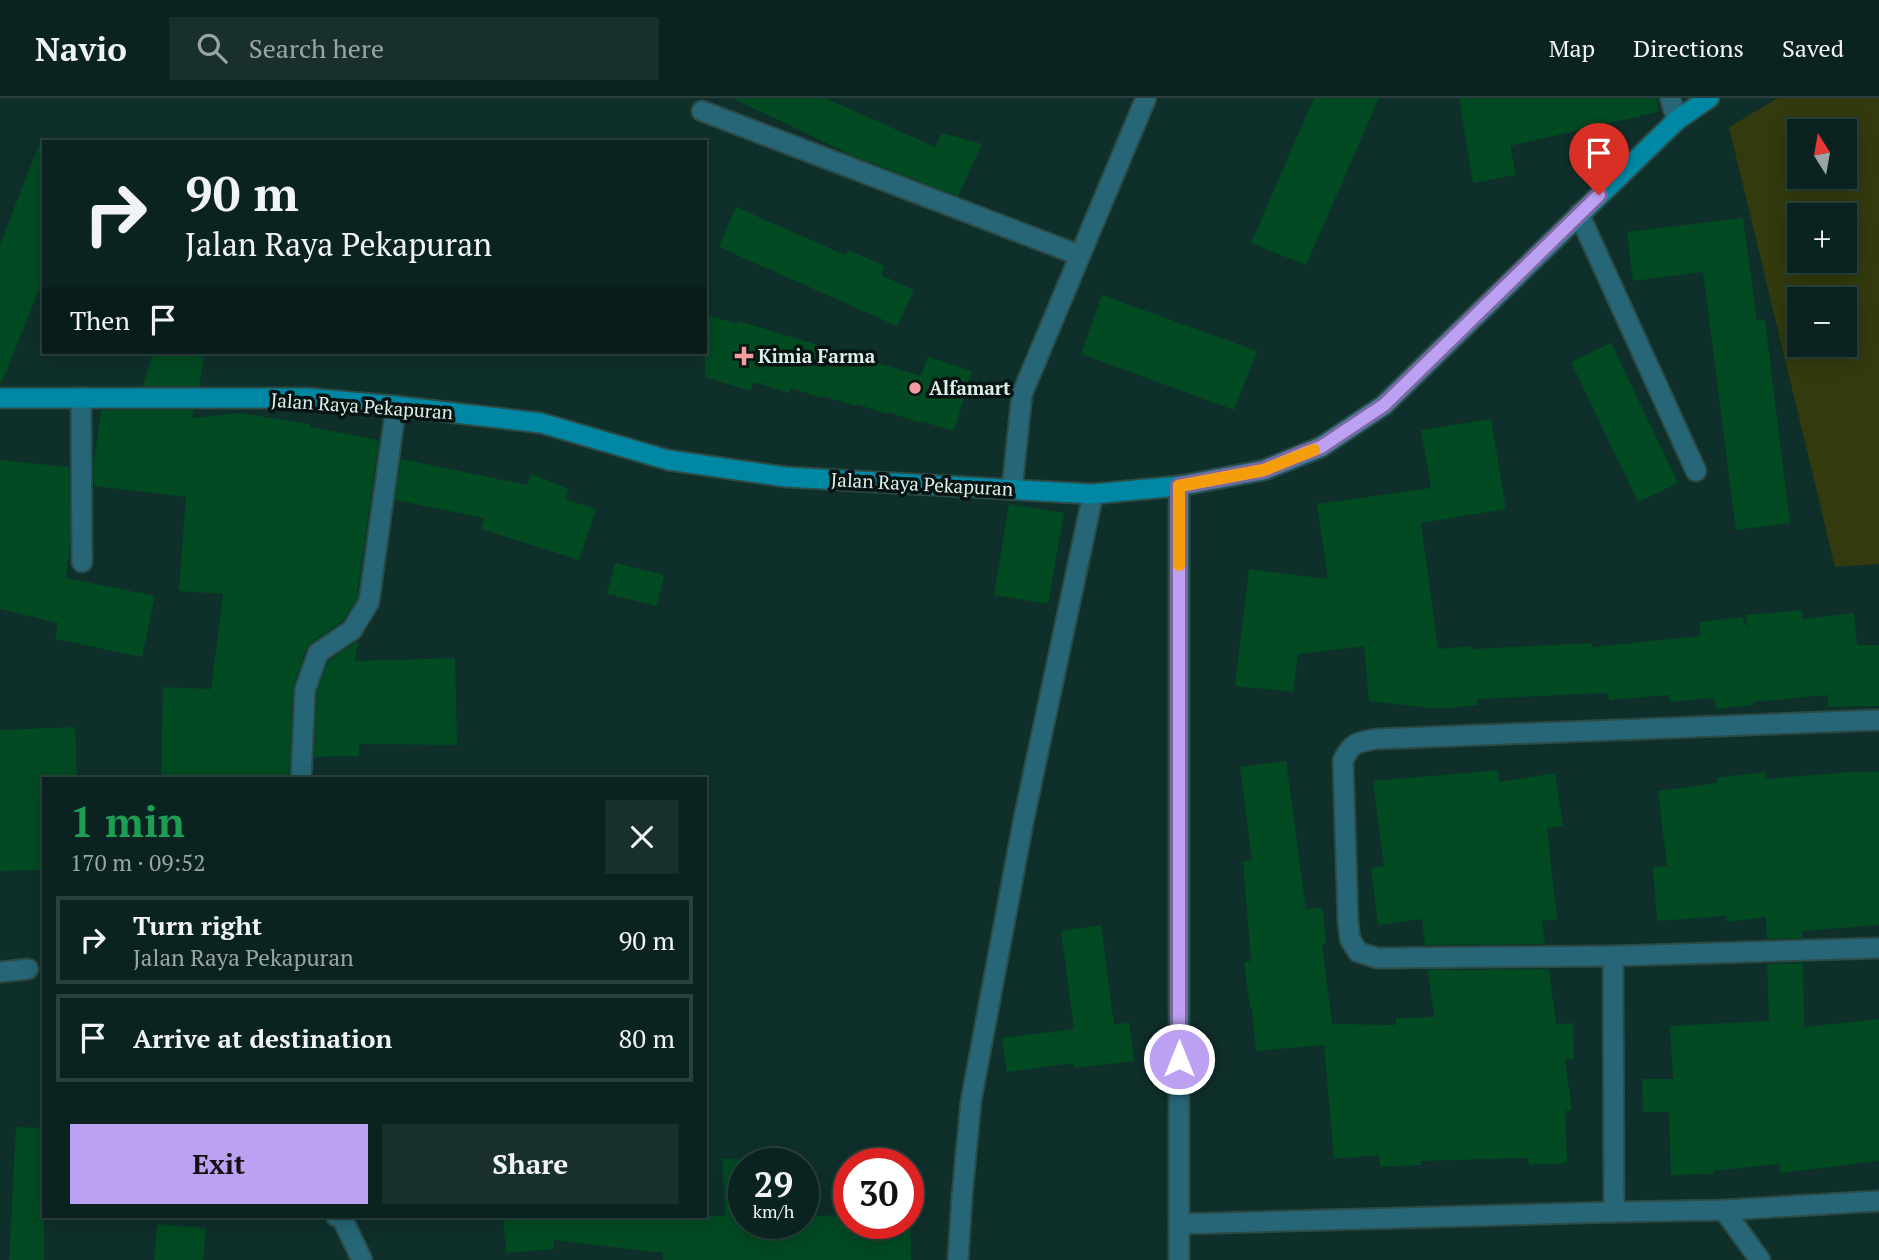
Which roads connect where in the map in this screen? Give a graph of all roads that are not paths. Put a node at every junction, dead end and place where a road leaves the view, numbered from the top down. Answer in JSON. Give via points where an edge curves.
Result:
{"nodes":[{"id":1,"x":1146,"y":98,"type":"edge"},
{"id":2,"x":1670,"y":98,"type":"edge"},
{"id":3,"x":1709,"y":98,"type":"edge"},
{"id":4,"x":702,"y":111,"type":"dead end"},
{"id":5,"x":1677,"y":120,"type":"junction"},
{"id":6,"x":1579,"y":214,"type":"junction"},
{"id":7,"x":1079,"y":256,"type":"junction"},
{"id":8,"x":0,"y":398,"type":"edge"},
{"id":9,"x":81,"y":398,"type":"junction"},
{"id":10,"x":396,"y":405,"type":"junction"},
{"id":11,"x":1696,"y":471,"type":"dead end"},
{"id":12,"x":1179,"y":486,"type":"junction"},
{"id":13,"x":1012,"y":489,"type":"junction"},
{"id":14,"x":1093,"y":494,"type":"junction"},
{"id":15,"x":82,"y":562,"type":"dead end"},
{"id":16,"x":1879,"y":720,"type":"edge"},
{"id":17,"x":301,"y":777,"type":"edge"},
{"id":18,"x":1879,"y":948,"type":"edge"},
{"id":19,"x":1613,"y":956,"type":"junction"},
{"id":20,"x":28,"y":969,"type":"dead end"},
{"id":21,"x":0,"y":972,"type":"edge"},
{"id":22,"x":1879,"y":1201,"type":"edge"},
{"id":23,"x":1724,"y":1210,"type":"junction"},
{"id":24,"x":1614,"y":1212,"type":"junction"},
{"id":25,"x":340,"y":1218,"type":"edge"},
{"id":26,"x":1179,"y":1224,"type":"junction"},
{"id":27,"x":362,"y":1260,"type":"edge"},
{"id":28,"x":958,"y":1260,"type":"edge"},
{"id":29,"x":1179,"y":1260,"type":"edge"},
{"id":30,"x":1760,"y":1260,"type":"edge"}],
"edges":[{"from":1,"to":7,"type":"street"},
{"from":2,"to":5,"type":"street"},
{"from":3,"to":5,"type":"main road","name":"Jalan Raya Pekapuran"},
{"from":4,"to":7,"type":"street"},
{"from":5,"to":6,"type":"main road","name":"Jalan Raya Pekapuran"},
{"from":6,"to":11,"type":"street"},
{"from":6,"to":12,"type":"main road","name":"Jalan Raya Pekapuran","via":[[1384,405],[1321,447],[1264,470]]},
{"from":7,"to":13,"type":"street","via":[[1022,394]]},
{"from":8,"to":9,"type":"main road","name":"Jalan Raya Pekapuran"},
{"from":9,"to":10,"type":"main road","name":"Jalan Raya Pekapuran","via":[[307,398]]},
{"from":9,"to":15,"type":"street"},
{"from":10,"to":13,"type":"main road","name":"Jalan Raya Pekapuran","via":[[541,423],[668,460],[786,477]]},
{"from":10,"to":17,"type":"street","via":[[369,602],[352,629],[318,653],[305,690]]},
{"from":12,"to":14,"type":"main road","name":"Jalan Raya Pekapuran"},
{"from":12,"to":26,"type":"street"},
{"from":13,"to":14,"type":"main road","name":"Jalan Raya Pekapuran"},
{"from":14,"to":28,"type":"street","via":[[1024,817],[971,1101]]},
{"from":16,"to":19,"type":"street","via":[[1376,739],[1349,748],[1343,761],[1348,922],[1358,952],[1377,958]]},
{"from":18,"to":19,"type":"street"},
{"from":19,"to":24,"type":"street"},
{"from":20,"to":21,"type":"street"},
{"from":22,"to":23,"type":"street"},
{"from":23,"to":24,"type":"street"},
{"from":23,"to":30,"type":"street"},
{"from":24,"to":26,"type":"street"},
{"from":25,"to":27,"type":"street"},
{"from":26,"to":29,"type":"street"}]}
